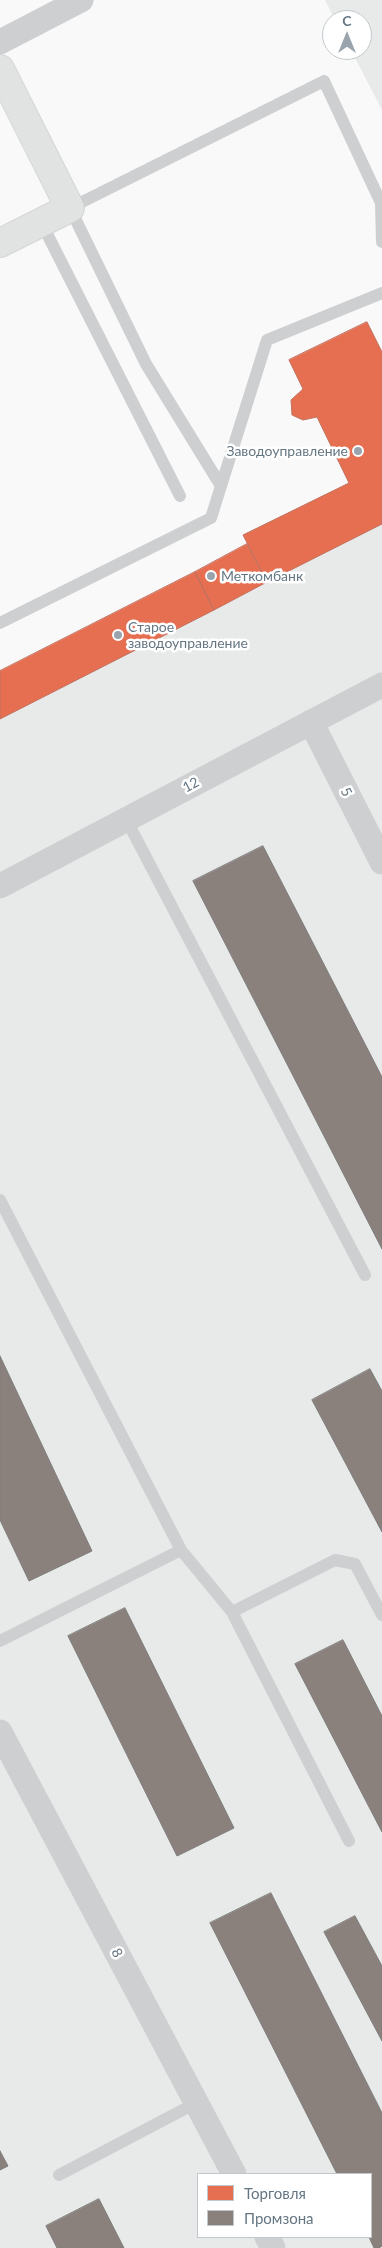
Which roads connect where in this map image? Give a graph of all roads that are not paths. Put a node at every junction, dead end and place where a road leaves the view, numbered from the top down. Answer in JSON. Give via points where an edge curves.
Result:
{"nodes":[{"id":1,"x":81,"y":0,"type":"edge"},
{"id":2,"x":0,"y":42,"type":"edge"},
{"id":3,"x":0,"y":69,"type":"edge"},
{"id":4,"x":70,"y":208,"type":"junction"},
{"id":5,"x":41,"y":222,"type":"junction"},
{"id":6,"x":382,"y":242,"type":"edge"},
{"id":7,"x":0,"y":243,"type":"edge"},
{"id":8,"x":382,"y":293,"type":"edge"},
{"id":9,"x":221,"y":486,"type":"junction"},
{"id":10,"x":180,"y":496,"type":"dead end"},
{"id":11,"x":0,"y":623,"type":"edge"},
{"id":12,"x":382,"y":685,"type":"edge"},
{"id":13,"x":311,"y":722,"type":"junction"},
{"id":14,"x":126,"y":820,"type":"junction"},
{"id":15,"x":382,"y":862,"type":"edge"},
{"id":16,"x":0,"y":886,"type":"edge"},
{"id":17,"x":0,"y":1200,"type":"edge"},
{"id":18,"x":364,"y":1275,"type":"dead end"},
{"id":19,"x":181,"y":1550,"type":"junction"},
{"id":20,"x":232,"y":1612,"type":"junction"},
{"id":21,"x":382,"y":1615,"type":"edge"},
{"id":22,"x":0,"y":1641,"type":"edge"},
{"id":23,"x":0,"y":1732,"type":"edge"},
{"id":24,"x":349,"y":1841,"type":"dead end"},
{"id":25,"x":196,"y":2103,"type":"junction"},
{"id":26,"x":233,"y":2173,"type":"edge"},
{"id":27,"x":59,"y":2175,"type":"dead end"}],
"edges":[{"from":1,"to":2,"type":"street"},
{"from":3,"to":4,"type":"street"},
{"from":4,"to":5,"type":"street"},
{"from":4,"to":6,"type":"lane","via":[[324,81],[381,203]]},
{"from":4,"to":9,"type":"lane","via":[[146,364]]},
{"from":5,"to":7,"type":"street"},
{"from":5,"to":10,"type":"lane"},
{"from":8,"to":9,"type":"lane","via":[[267,340]]},
{"from":9,"to":11,"type":"lane","via":[[211,518]]},
{"from":12,"to":13,"type":"street","name":"12"},
{"from":13,"to":14,"type":"street","name":"12"},
{"from":13,"to":15,"type":"street","name":"5"},
{"from":14,"to":16,"type":"street","name":"12"},
{"from":14,"to":18,"type":"lane"},
{"from":17,"to":19,"type":"lane"},
{"from":19,"to":20,"type":"lane"},
{"from":19,"to":22,"type":"lane"},
{"from":20,"to":21,"type":"lane","via":[[335,1560],[355,1564]]},
{"from":20,"to":24,"type":"lane"},
{"from":23,"to":25,"type":"street","name":"8"},
{"from":25,"to":26,"type":"street","name":"8"},
{"from":25,"to":27,"type":"lane"}]}
